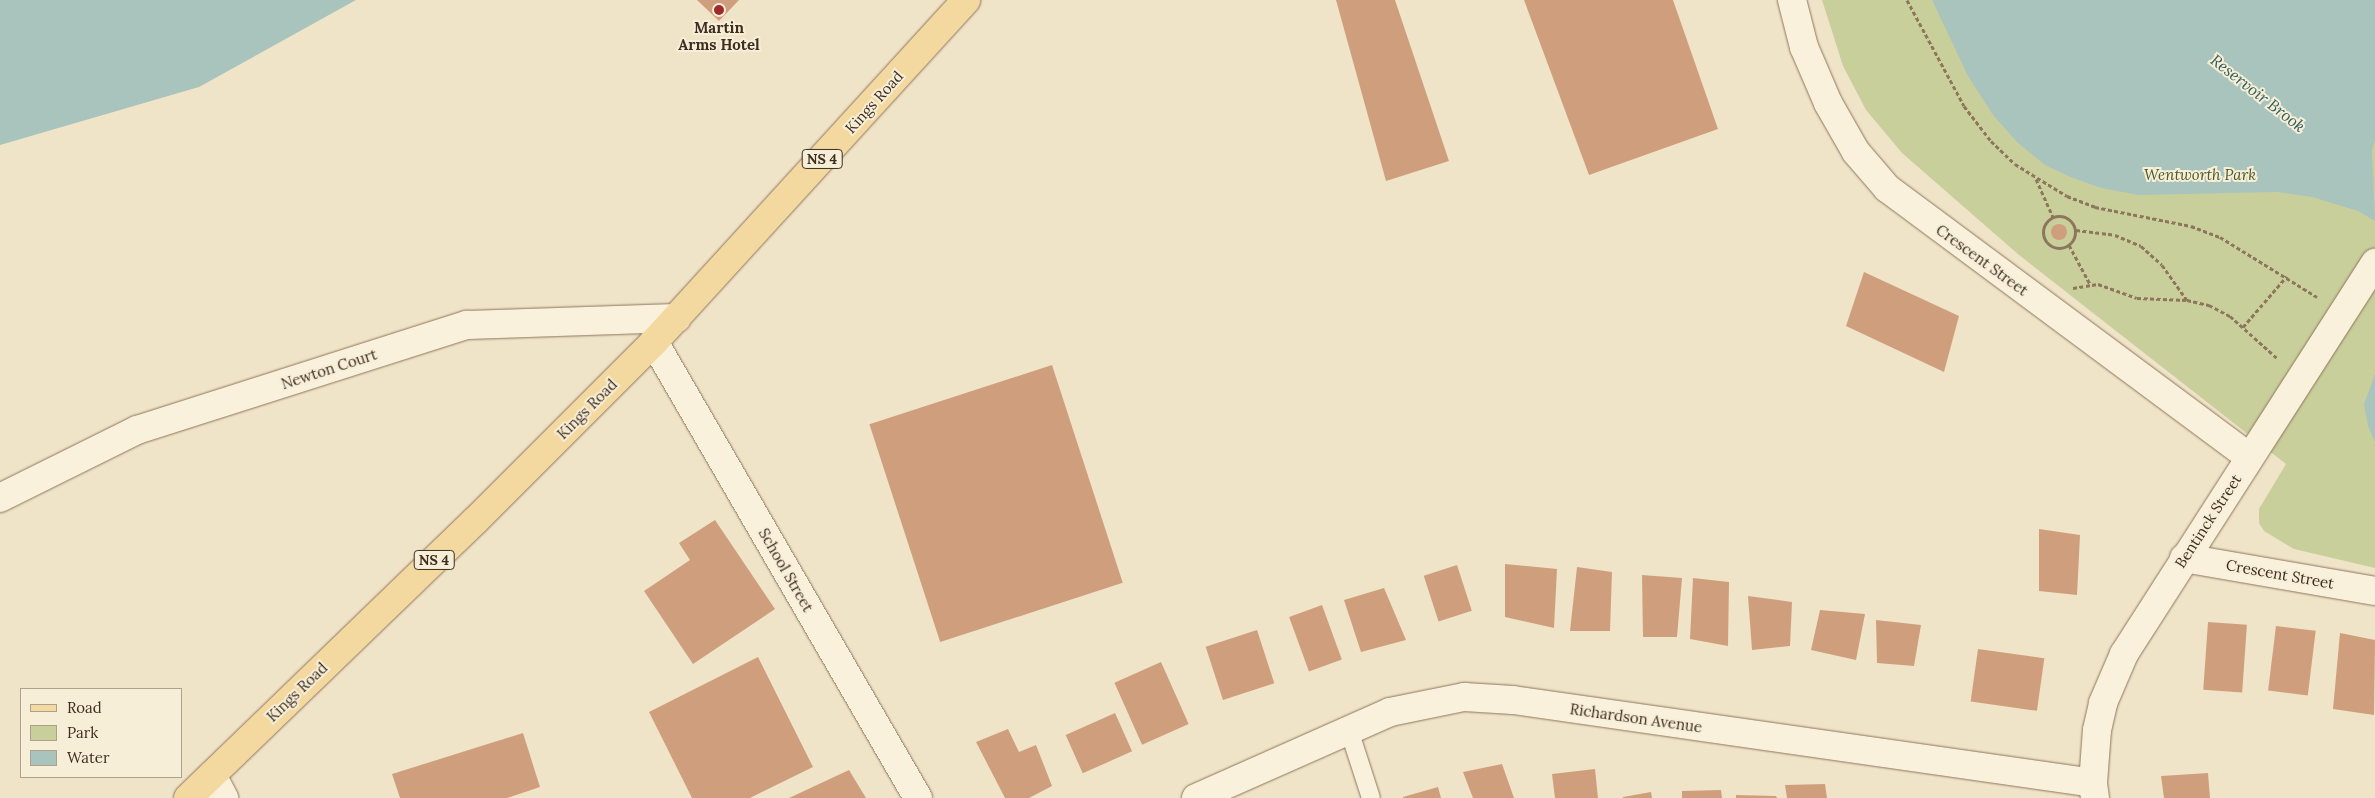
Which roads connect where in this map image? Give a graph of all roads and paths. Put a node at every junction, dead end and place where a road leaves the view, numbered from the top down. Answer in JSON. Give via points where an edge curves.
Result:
{"nodes":[{"id":1,"x":966,"y":0,"type":"edge"},
{"id":2,"x":1792,"y":0,"type":"edge"},
{"id":3,"x":1907,"y":0,"type":"edge"},
{"id":4,"x":2036,"y":178,"type":"junction"},
{"id":5,"x":2053,"y":217,"type":"junction"},
{"id":6,"x":2076,"y":230,"type":"junction"},
{"id":7,"x":2069,"y":245,"type":"junction"},
{"id":8,"x":2375,"y":263,"type":"edge"},
{"id":9,"x":2287,"y":276,"type":"junction"},
{"id":10,"x":2090,"y":284,"type":"junction"},
{"id":11,"x":2187,"y":300,"type":"junction"},
{"id":12,"x":2046,"y":307,"type":"junction"},
{"id":13,"x":2342,"y":314,"type":"junction"},
{"id":14,"x":677,"y":318,"type":"junction"},
{"id":15,"x":2243,"y":328,"type":"junction"},
{"id":16,"x":654,"y":342,"type":"junction"},
{"id":17,"x":2300,"y":379,"type":"junction"},
{"id":18,"x":2249,"y":457,"type":"junction"},
{"id":19,"x":0,"y":498,"type":"edge"},
{"id":20,"x":2184,"y":558,"type":"junction"},
{"id":21,"x":2375,"y":590,"type":"edge"},
{"id":22,"x":1349,"y":730,"type":"junction"},
{"id":23,"x":218,"y":786,"type":"edge"},
{"id":24,"x":2094,"y":790,"type":"edge"},
{"id":25,"x":188,"y":798,"type":"edge"},
{"id":26,"x":918,"y":798,"type":"edge"},
{"id":27,"x":1196,"y":798,"type":"edge"},
{"id":28,"x":1372,"y":798,"type":"edge"}],
"edges":[{"from":1,"to":14,"type":"main road","name":"Kings Road","number":"NS 4"},
{"from":2,"to":12,"type":"street","name":"Crescent Street","via":[[1804,47],[1822,91],[1843,131],[1870,171],[1906,204]]},
{"from":3,"to":4,"type":"path","via":[[1964,106],[1992,142]]},
{"from":4,"to":5,"type":"path"},
{"from":4,"to":9,"type":"path","via":[[2095,207],[2192,226],[2220,237]]},
{"from":5,"to":6,"type":"path","via":[[2070,219]]},
{"from":5,"to":7,"type":"path","via":[[2044,225],[2044,237],[2057,248]]},
{"from":6,"to":7,"type":"path"},
{"from":6,"to":11,"type":"path","via":[[2116,235],[2141,246],[2162,265]]},
{"from":7,"to":10,"type":"path"},
{"from":8,"to":13,"type":"street","name":"Bentinck Street"},
{"from":9,"to":13,"type":"path"},
{"from":9,"to":15,"type":"path"},
{"from":10,"to":11,"type":"path","via":[[2108,286],[2137,298]]},
{"from":10,"to":12,"type":"path","via":[[2071,289]]},
{"from":11,"to":15,"type":"path","via":[[2220,310]]},
{"from":12,"to":18,"type":"street","name":"Crescent Street"},
{"from":13,"to":17,"type":"street","name":"Bentinck Street"},
{"from":14,"to":16,"type":"main road","name":"Kings Road","number":"NS 4"},
{"from":14,"to":19,"type":"street","name":"Newton Court","via":[[467,325],[137,430]]},
{"from":15,"to":17,"type":"path"},
{"from":16,"to":23,"type":"main road","name":"Kings Road","number":"NS 4"},
{"from":16,"to":26,"type":"street","name":"School Street"},
{"from":17,"to":18,"type":"street","name":"Bentinck Street"},
{"from":18,"to":20,"type":"street","name":"Bentinck Street"},
{"from":20,"to":21,"type":"street","name":"Crescent Street"},
{"from":20,"to":24,"type":"street","name":"Bentinck Street","via":[[2139,629],[2109,687],[2097,730]]},
{"from":22,"to":24,"type":"street","name":"Richardson Avenue","via":[[1415,705],[1443,699],[1490,697]]},
{"from":22,"to":27,"type":"street","name":"Richardson Avenue"},
{"from":22,"to":28,"type":"lane"},
{"from":23,"to":25,"type":"main road","name":"Kings Road","number":"NS 4"}]}
